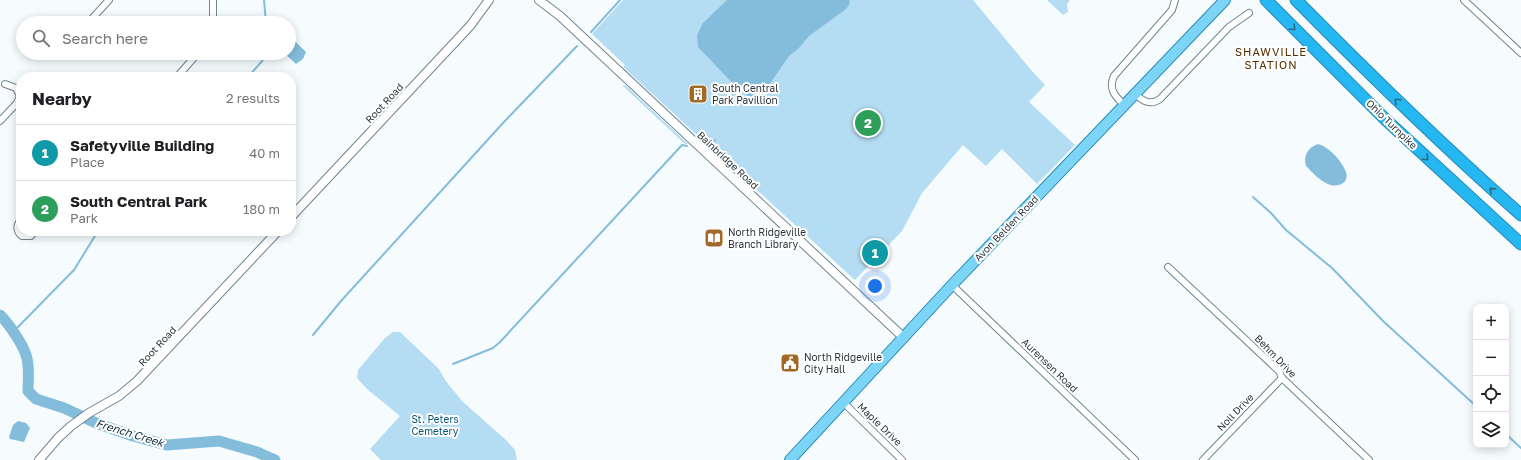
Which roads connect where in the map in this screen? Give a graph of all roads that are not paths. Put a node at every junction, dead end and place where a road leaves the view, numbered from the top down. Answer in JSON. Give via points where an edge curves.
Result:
{"nodes":[{"id":1,"x":109,"y":0,"type":"edge"},
{"id":2,"x":213,"y":0,"type":"edge"},
{"id":3,"x":489,"y":0,"type":"edge"},
{"id":4,"x":539,"y":0,"type":"edge"},
{"id":5,"x":1175,"y":0,"type":"edge"},
{"id":6,"x":1225,"y":0,"type":"edge"},
{"id":7,"x":1266,"y":0,"type":"edge"},
{"id":8,"x":1296,"y":0,"type":"edge"},
{"id":9,"x":1464,"y":0,"type":"edge"},
{"id":10,"x":1249,"y":13,"type":"dead end"},
{"id":11,"x":93,"y":16,"type":"edge"},
{"id":12,"x":213,"y":16,"type":"edge"},
{"id":13,"x":1521,"y":53,"type":"edge"},
{"id":14,"x":192,"y":60,"type":"edge"},
{"id":15,"x":181,"y":72,"type":"edge"},
{"id":16,"x":5,"y":84,"type":"dead end"},
{"id":17,"x":16,"y":88,"type":"edge"},
{"id":18,"x":1135,"y":94,"type":"junction"},
{"id":19,"x":16,"y":104,"type":"edge"},
{"id":20,"x":1124,"y":105,"type":"junction"},
{"id":21,"x":0,"y":121,"type":"edge"},
{"id":22,"x":296,"y":212,"type":"edge"},
{"id":23,"x":1521,"y":216,"type":"edge"},
{"id":24,"x":273,"y":236,"type":"edge"},
{"id":25,"x":1521,"y":244,"type":"edge"},
{"id":26,"x":1168,"y":267,"type":"dead end"},
{"id":27,"x":952,"y":285,"type":"junction"},
{"id":28,"x":903,"y":337,"type":"junction"},
{"id":29,"x":1282,"y":378,"type":"junction"},
{"id":30,"x":843,"y":402,"type":"junction"},
{"id":31,"x":39,"y":460,"type":"edge"},
{"id":32,"x":790,"y":460,"type":"edge"},
{"id":33,"x":902,"y":460,"type":"edge"},
{"id":34,"x":1135,"y":460,"type":"edge"},
{"id":35,"x":1203,"y":460,"type":"edge"},
{"id":36,"x":1369,"y":460,"type":"edge"}],
"edges":[{"from":1,"to":11,"type":"street"},
{"from":2,"to":12,"type":"street"},
{"from":3,"to":22,"type":"street","name":"Root Road","via":[[470,26]]},
{"from":4,"to":28,"type":"street","name":"Bainbridge Road","via":[[560,16]]},
{"from":5,"to":20,"type":"street","via":[[1172,10],[1114,76],[1113,92]]},
{"from":6,"to":18,"type":"main road","name":"Avon Belden Road"},
{"from":7,"to":25,"type":"highway","name":"Ohio Turnpike","one_way":true,"via":[[1385,119]]},
{"from":23,"to":8,"type":"highway","name":"Ohio Turnpike","one_way":true,"via":[[1378,83]]},
{"from":9,"to":13,"type":"street"},
{"from":10,"to":18,"type":"street","via":[[1229,27],[1160,99],[1152,103]]},
{"from":14,"to":15,"type":"street"},
{"from":16,"to":17,"type":"street"},
{"from":18,"to":20,"type":"main road","name":"Avon Belden Road"},
{"from":19,"to":21,"type":"street"},
{"from":20,"to":27,"type":"main road","name":"Avon Belden Road"},
{"from":24,"to":31,"type":"street","name":"Root Road","via":[[137,381],[119,396],[79,419]]},
{"from":26,"to":29,"type":"street","name":"Behm Drive","via":[[1279,372]]},
{"from":27,"to":28,"type":"main road","name":"Avon Belden Road"},
{"from":27,"to":34,"type":"street","name":"Aurensen Road"},
{"from":28,"to":30,"type":"main road","name":"Avon Belden Road"},
{"from":29,"to":35,"type":"street","name":"Noll Drive"},
{"from":29,"to":36,"type":"street","name":"Behm Drive"},
{"from":30,"to":32,"type":"main road","name":"Avon Belden Road"},
{"from":30,"to":33,"type":"street","name":"Maple Drive"}]}
